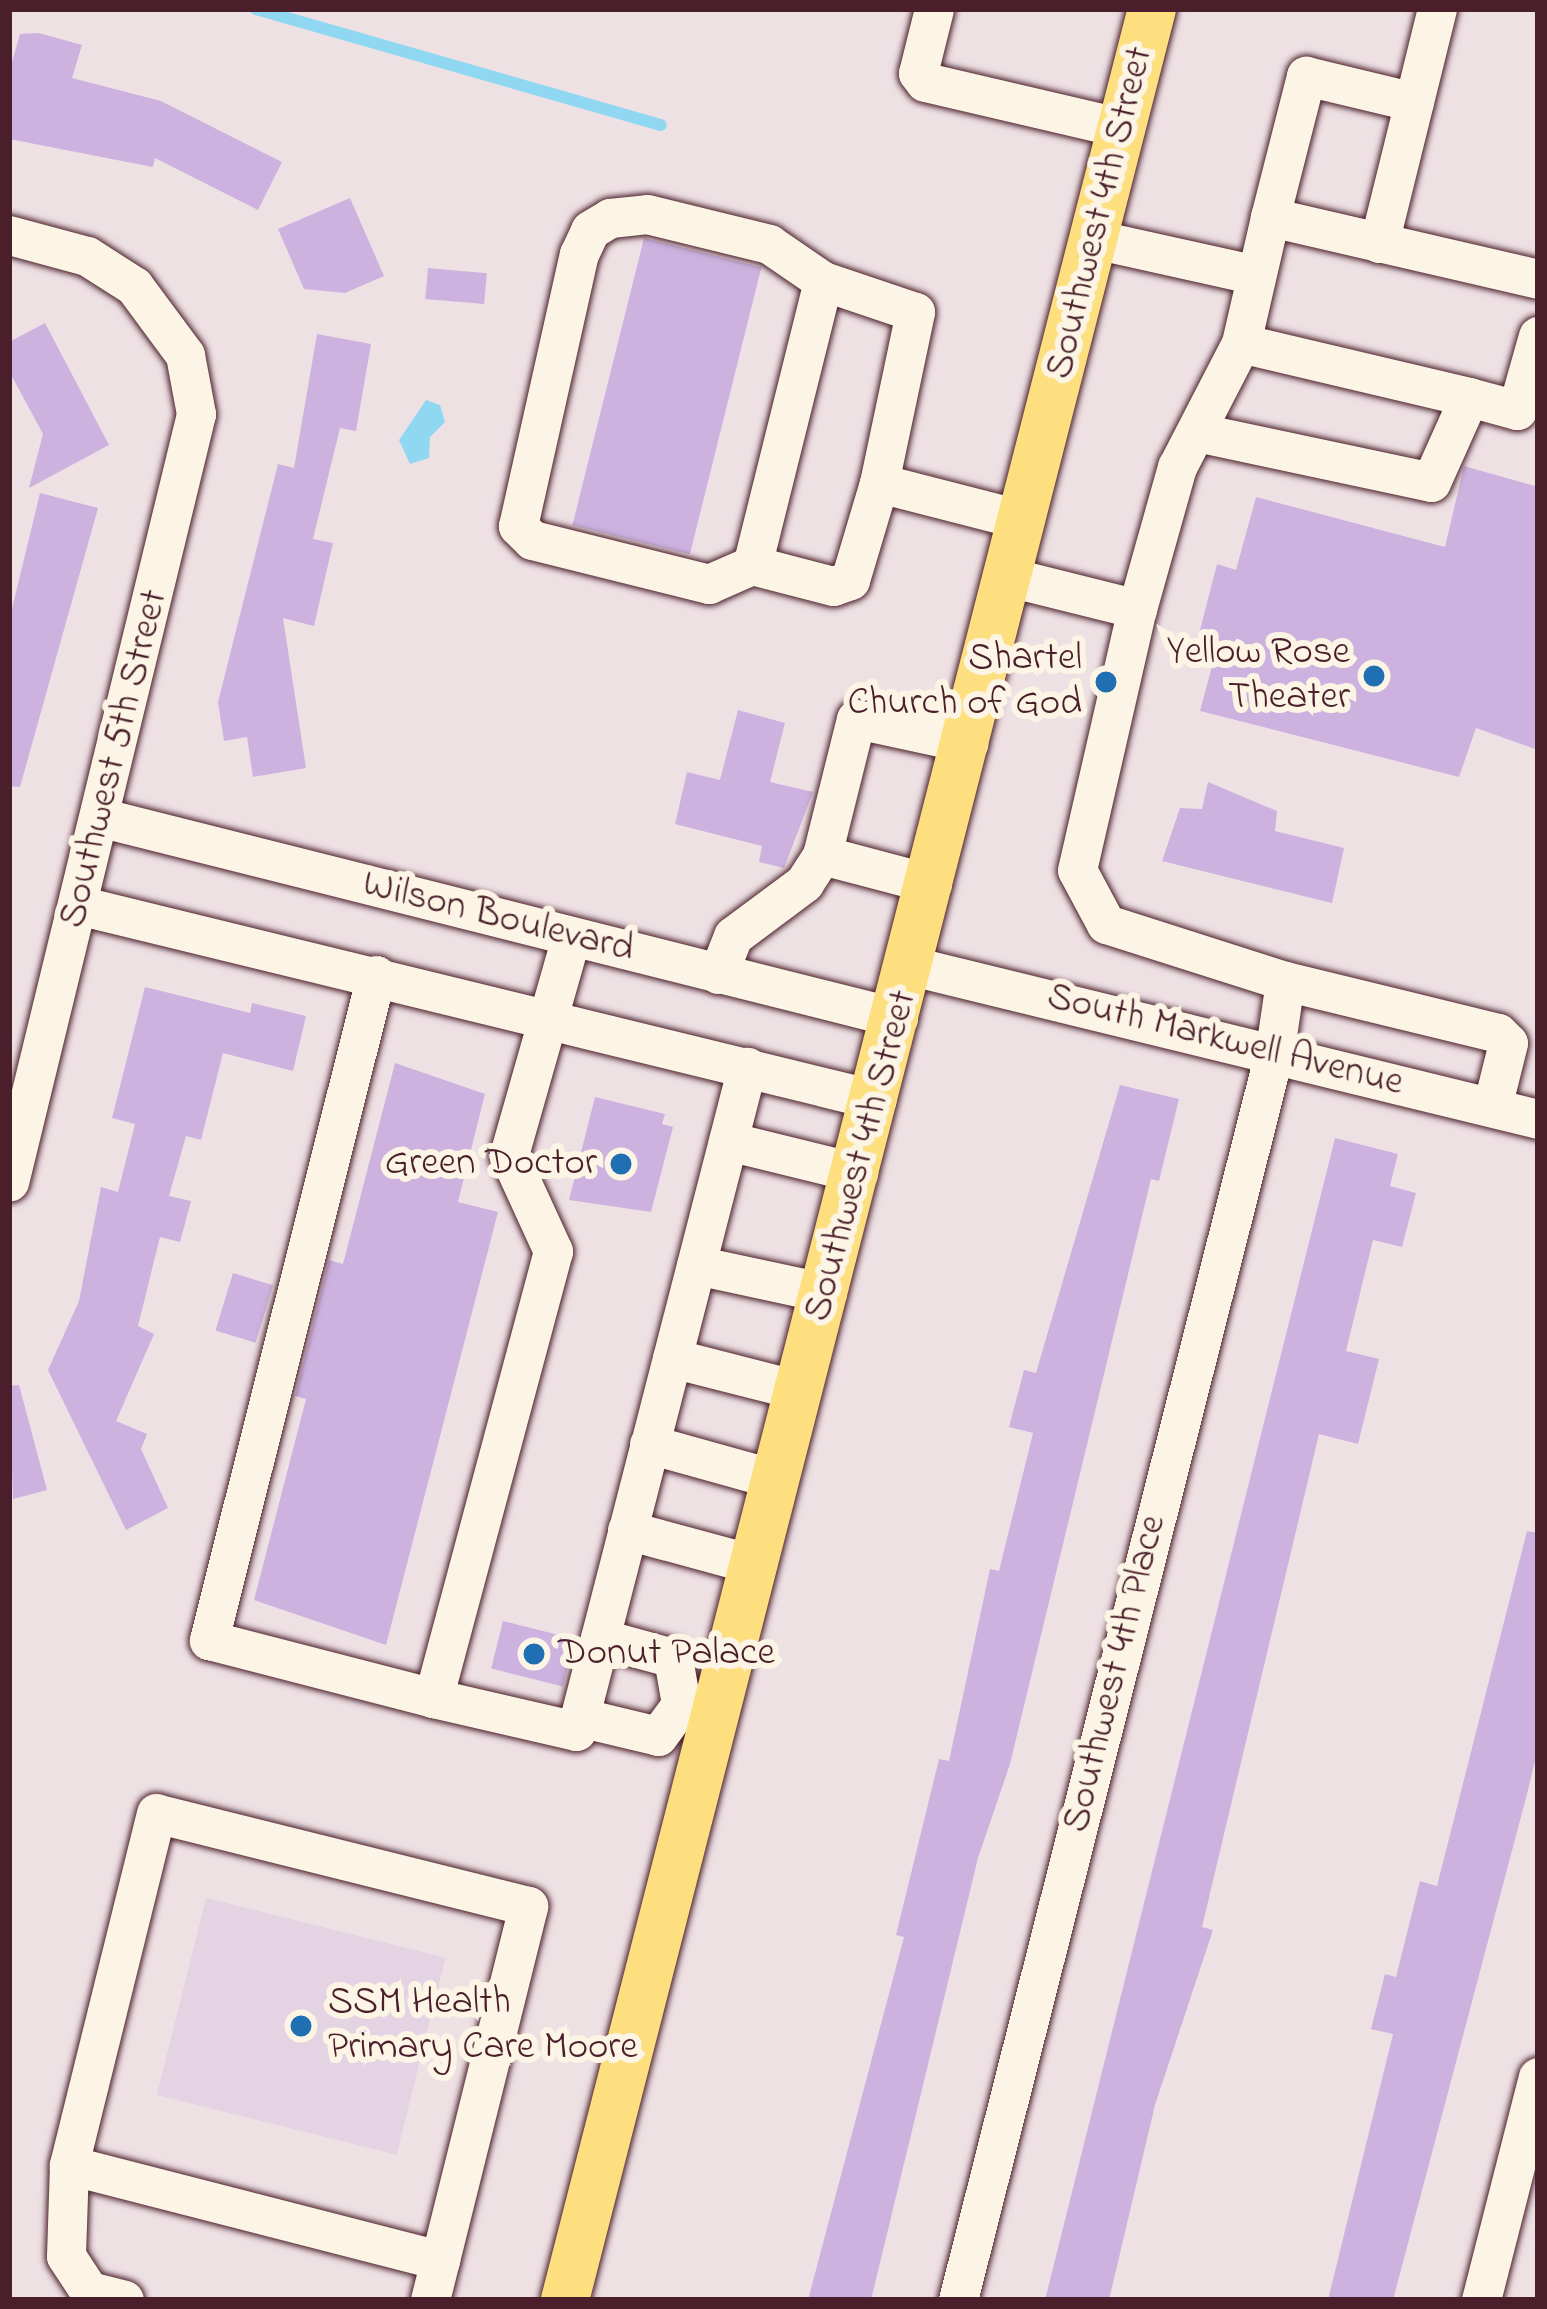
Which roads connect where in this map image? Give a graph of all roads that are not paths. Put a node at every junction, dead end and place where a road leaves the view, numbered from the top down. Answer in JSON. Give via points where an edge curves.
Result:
{"nodes":[{"id":1,"x":934,"y":9,"type":"edge"},
{"id":2,"x":1152,"y":9,"type":"edge"},
{"id":3,"x":1437,"y":9,"type":"edge"},
{"id":4,"x":1414,"y":102,"type":"junction"},
{"id":5,"x":1123,"y":128,"type":"junction"},
{"id":6,"x":1270,"y":218,"type":"junction"},
{"id":7,"x":9,"y":235,"type":"edge"},
{"id":8,"x":1094,"y":239,"type":"junction"},
{"id":9,"x":1379,"y":243,"type":"junction"},
{"id":10,"x":1256,"y":275,"type":"junction"},
{"id":11,"x":1538,"y":279,"type":"edge"},
{"id":12,"x":823,"y":281,"type":"junction"},
{"id":13,"x":1538,"y":336,"type":"edge"},
{"id":14,"x":1241,"y":343,"type":"junction"},
{"id":15,"x":1469,"y":397,"type":"junction"},
{"id":16,"x":1201,"y":434,"type":"junction"},
{"id":17,"x":879,"y":483,"type":"junction"},
{"id":18,"x":1023,"y":520,"type":"junction"},
{"id":19,"x":752,"y":566,"type":"junction"},
{"id":20,"x":1009,"y":577,"type":"junction"},
{"id":21,"x":1137,"y":609,"type":"junction"},
{"id":22,"x":968,"y":743,"type":"junction"},
{"id":23,"x":99,"y":817,"type":"junction"},
{"id":24,"x":821,"y":855,"type":"junction"},
{"id":25,"x":932,"y":884,"type":"junction"},
{"id":26,"x":78,"y":905,"type":"junction"},
{"id":27,"x":571,"y":937,"type":"junction"},
{"id":28,"x":912,"y":966,"type":"junction"},
{"id":29,"x":718,"y":974,"type":"junction"},
{"id":30,"x":376,"y":975,"type":"junction"},
{"id":31,"x":1285,"y":980,"type":"junction"},
{"id":32,"x":550,"y":1017,"type":"junction"},
{"id":33,"x":898,"y":1018,"type":"junction"},
{"id":34,"x":1276,"y":1049,"type":"junction"},
{"id":35,"x":747,"y":1066,"type":"junction"},
{"id":36,"x":877,"y":1100,"type":"junction"},
{"id":37,"x":1492,"y":1107,"type":"junction"},
{"id":38,"x":1538,"y":1119,"type":"edge"},
{"id":39,"x":728,"y":1141,"type":"junction"},
{"id":40,"x":858,"y":1173,"type":"junction"},
{"id":41,"x":9,"y":1182,"type":"edge"},
{"id":42,"x":696,"y":1265,"type":"junction"},
{"id":43,"x":827,"y":1293,"type":"junction"},
{"id":44,"x":672,"y":1358,"type":"junction"},
{"id":45,"x":801,"y":1391,"type":"junction"},
{"id":46,"x":650,"y":1444,"type":"junction"},
{"id":47,"x":778,"y":1480,"type":"junction"},
{"id":48,"x":627,"y":1530,"type":"junction"},
{"id":49,"x":756,"y":1565,"type":"junction"},
{"id":50,"x":600,"y":1638,"type":"junction"},
{"id":51,"x":433,"y":1698,"type":"junction"},
{"id":52,"x":699,"y":1709,"type":"junction"},
{"id":53,"x":580,"y":1717,"type":"junction"},
{"id":54,"x":1538,"y":2077,"type":"edge"},
{"id":55,"x":69,"y":2165,"type":"junction"},
{"id":56,"x":440,"y":2260,"type":"junction"},
{"id":57,"x":124,"y":2300,"type":"edge"},
{"id":58,"x":430,"y":2300,"type":"edge"},
{"id":59,"x":565,"y":2300,"type":"edge"},
{"id":60,"x":958,"y":2300,"type":"edge"},
{"id":61,"x":1481,"y":2300,"type":"edge"}],
"edges":[{"from":1,"to":5,"type":"street","via":[[918,73],[925,82]]},
{"from":2,"to":5,"type":"main road","name":"Southwest 4th Street"},
{"from":3,"to":4,"type":"street"},
{"from":4,"to":6,"type":"street","via":[[1306,76]]},
{"from":4,"to":9,"type":"street"},
{"from":5,"to":8,"type":"main road","name":"Southwest 4th Street"},
{"from":6,"to":9,"type":"street"},
{"from":6,"to":10,"type":"street"},
{"from":7,"to":23,"type":"street","name":"Southwest 5th Street","via":[[108,268],[176,336],[193,385],[190,461]]},
{"from":8,"to":10,"type":"street"},
{"from":8,"to":18,"type":"main road","name":"Southwest 4th Street"},
{"from":9,"to":11,"type":"street"},
{"from":10,"to":14,"type":"street"},
{"from":12,"to":17,"type":"street","via":[[915,312]]},
{"from":12,"to":19,"type":"street"},
{"from":12,"to":19,"type":"street","via":[[769,244],[646,214],[610,218],[590,230],[579,254],[518,526],[532,540],[709,584]]},
{"from":13,"to":15,"type":"street","via":[[1517,410]]},
{"from":14,"to":15,"type":"street"},
{"from":14,"to":16,"type":"street"},
{"from":15,"to":16,"type":"street","via":[[1431,482]]},
{"from":16,"to":21,"type":"street","via":[[1177,467]]},
{"from":17,"to":18,"type":"street"},
{"from":17,"to":19,"type":"street","via":[[850,580],[833,586]]},
{"from":18,"to":20,"type":"main road","name":"Southwest 4th Street"},
{"from":20,"to":21,"type":"street"},
{"from":20,"to":22,"type":"main road","name":"Southwest 4th Street"},
{"from":21,"to":31,"type":"street","via":[[1077,870],[1106,924]]},
{"from":22,"to":24,"type":"street","via":[[856,719]]},
{"from":22,"to":25,"type":"main road","name":"Southwest 4th Street"},
{"from":23,"to":26,"type":"street","name":"Southwest 5th Street"},
{"from":23,"to":27,"type":"street","name":"Wilson Boulevard"},
{"from":24,"to":25,"type":"street"},
{"from":24,"to":29,"type":"street","via":[[805,884],[733,936]]},
{"from":25,"to":28,"type":"main road","name":"Southwest 4th Street"},
{"from":26,"to":30,"type":"street"},
{"from":26,"to":41,"type":"street","name":"Southwest 5th Street"},
{"from":27,"to":29,"type":"street","name":"Wilson Boulevard"},
{"from":27,"to":32,"type":"street"},
{"from":28,"to":33,"type":"main road","name":"Southwest 4th Street"},
{"from":28,"to":34,"type":"street","name":"South Markwell Avenue"},
{"from":29,"to":33,"type":"street","name":"Wilson Boulevard"},
{"from":30,"to":32,"type":"street"},
{"from":30,"to":51,"type":"street","via":[[209,1640]]},
{"from":31,"to":34,"type":"street","name":"Southwest 4th Place"},
{"from":31,"to":37,"type":"street","via":[[1505,1037]]},
{"from":32,"to":35,"type":"street"},
{"from":32,"to":51,"type":"street","via":[[509,1155],[553,1252]]},
{"from":33,"to":36,"type":"main road","name":"Southwest 4th Street"},
{"from":34,"to":37,"type":"street","name":"South Markwell Avenue"},
{"from":34,"to":60,"type":"street","name":"Southwest 4th Place"},
{"from":35,"to":36,"type":"street"},
{"from":35,"to":39,"type":"street"},
{"from":36,"to":40,"type":"main road","name":"Southwest 4th Street"},
{"from":37,"to":38,"type":"street","name":"South Markwell Avenue"},
{"from":39,"to":40,"type":"street"},
{"from":39,"to":42,"type":"street"},
{"from":40,"to":43,"type":"main road","name":"Southwest 4th Street"},
{"from":42,"to":43,"type":"street"},
{"from":42,"to":44,"type":"street"},
{"from":43,"to":45,"type":"main road","name":"Southwest 4th Street"},
{"from":44,"to":45,"type":"street"},
{"from":44,"to":46,"type":"street"},
{"from":45,"to":47,"type":"main road","name":"Southwest 4th Street"},
{"from":46,"to":47,"type":"street"},
{"from":46,"to":48,"type":"street"},
{"from":47,"to":49,"type":"main road","name":"Southwest 4th Street"},
{"from":48,"to":49,"type":"street"},
{"from":48,"to":50,"type":"street"},
{"from":49,"to":52,"type":"main road","name":"Southwest 4th Street"},
{"from":50,"to":52,"type":"street","via":[[673,1658]]},
{"from":50,"to":53,"type":"street"},
{"from":51,"to":53,"type":"street","via":[[576,1731]]},
{"from":52,"to":53,"type":"street","via":[[658,1736]]},
{"from":52,"to":59,"type":"main road","name":"Southwest 4th Street"},
{"from":54,"to":61,"type":"street"},
{"from":55,"to":56,"type":"street"},
{"from":55,"to":56,"type":"street","via":[[156,1813],[505,1900],[528,1906]]},
{"from":55,"to":57,"type":"street","via":[[67,2256],[89,2290]]},
{"from":56,"to":58,"type":"street"}]}
